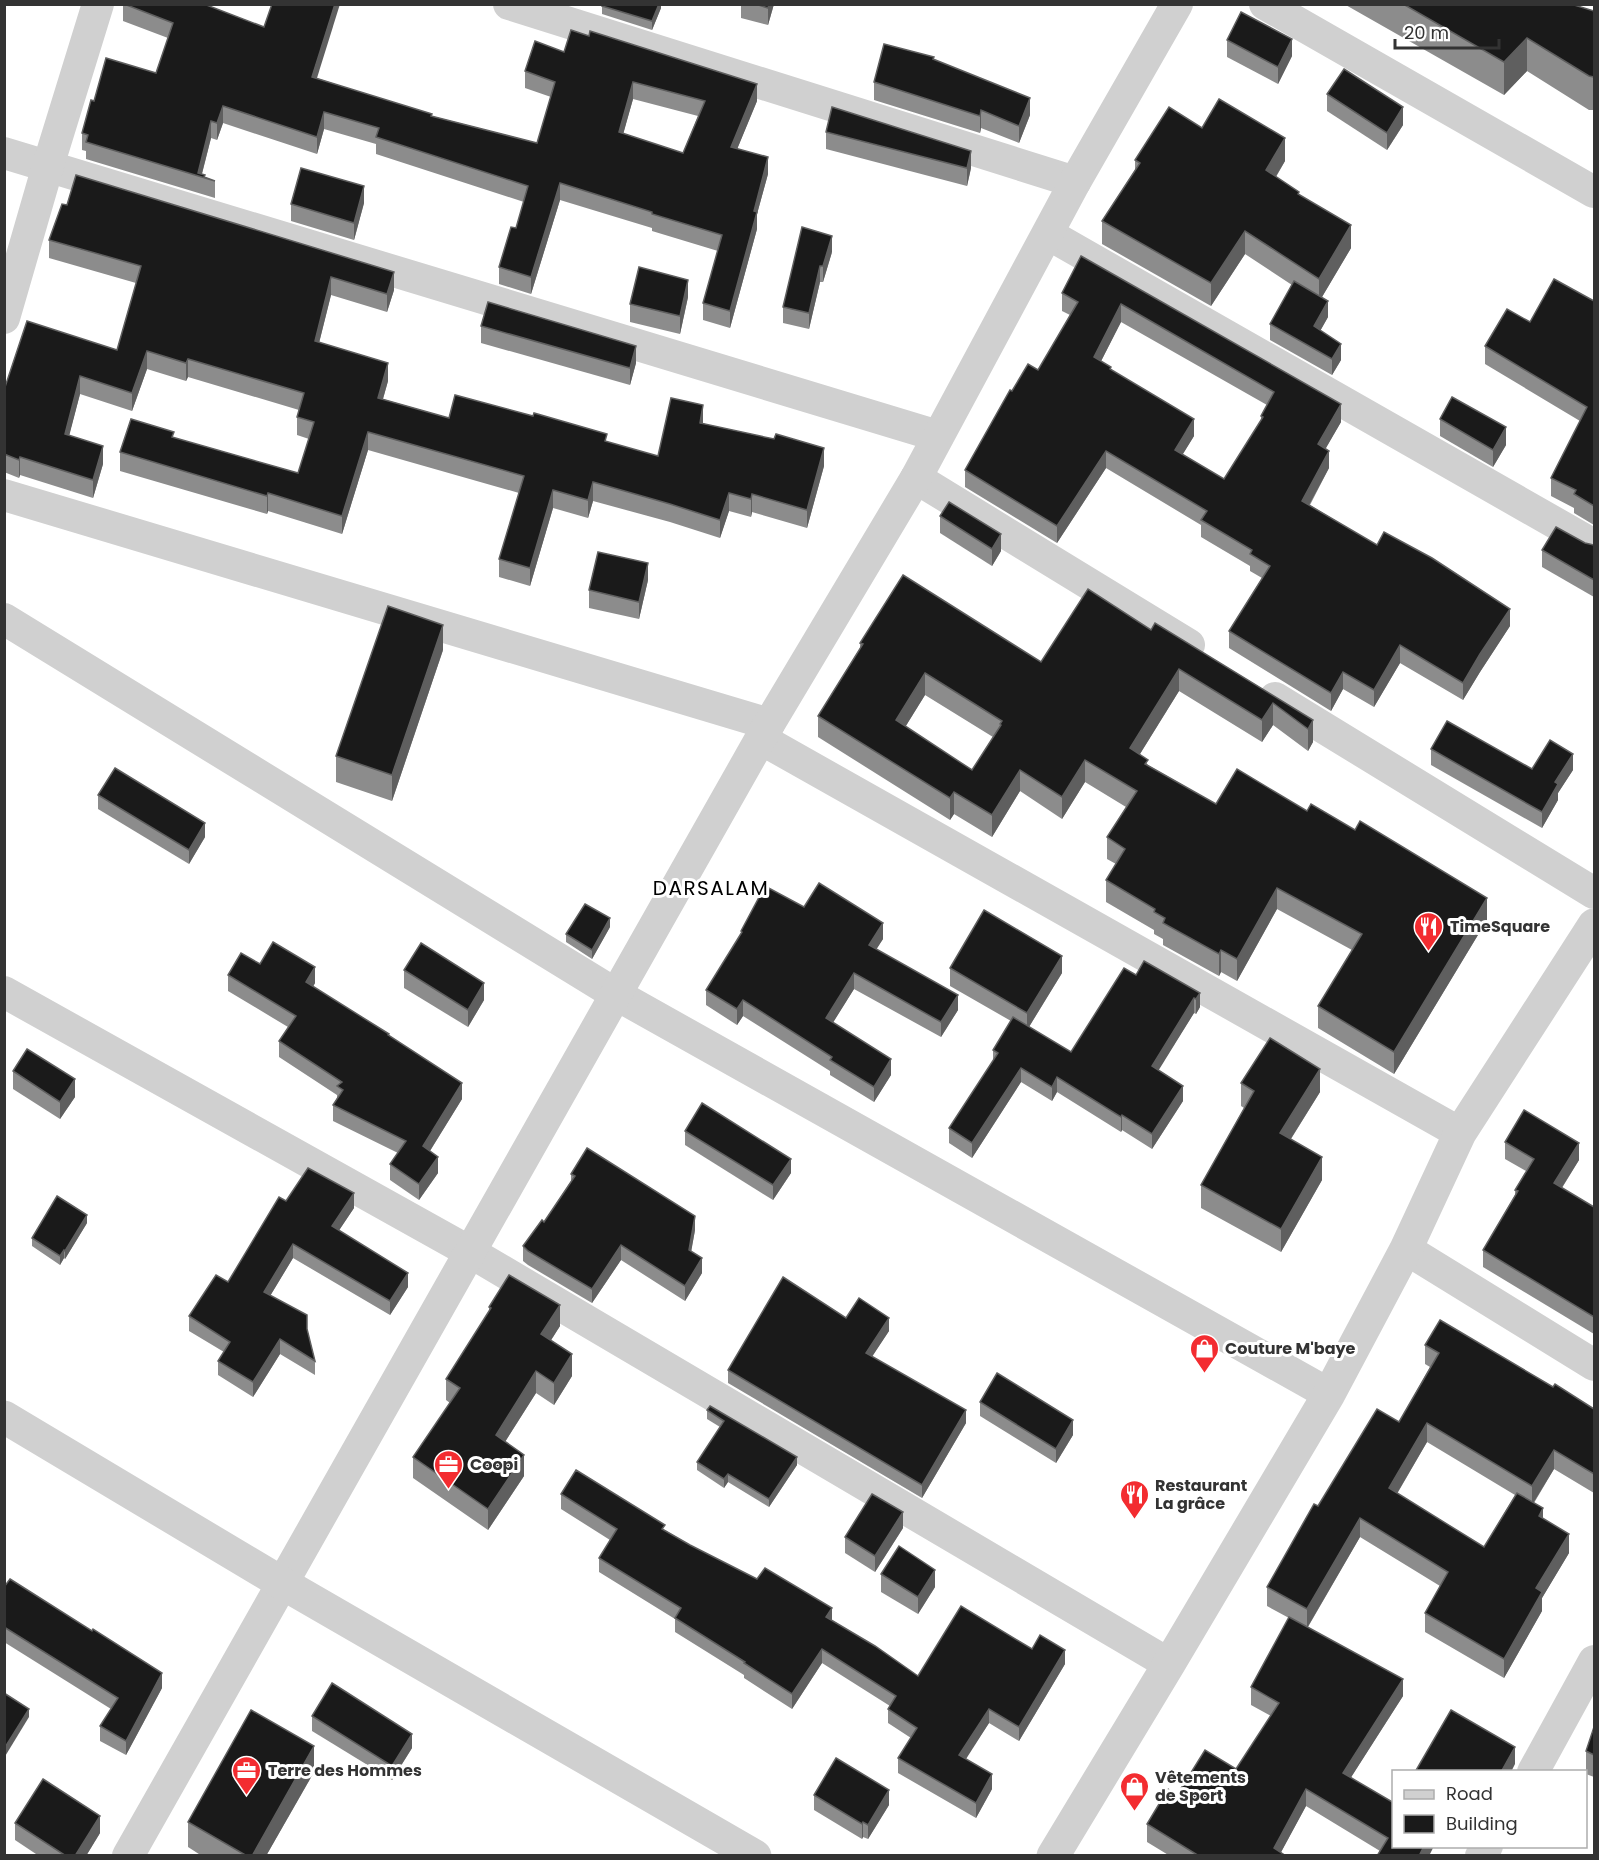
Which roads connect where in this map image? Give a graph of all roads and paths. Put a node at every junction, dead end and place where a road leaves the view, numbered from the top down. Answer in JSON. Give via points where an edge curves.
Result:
{"nodes":[{"id":1,"x":98,"y":4,"type":"edge"},
{"id":2,"x":508,"y":4,"type":"edge"},
{"id":3,"x":1177,"y":4,"type":"edge"},
{"id":4,"x":1265,"y":4,"type":"edge"},
{"id":5,"x":4,"y":153,"type":"edge"},
{"id":6,"x":48,"y":166,"type":"junction"},
{"id":7,"x":1075,"y":182,"type":"junction"},
{"id":8,"x":1594,"y":192,"type":"edge"},
{"id":9,"x":1048,"y":234,"type":"junction"},
{"id":10,"x":4,"y":318,"type":"edge"},
{"id":11,"x":938,"y":436,"type":"junction"},
{"id":12,"x":916,"y":478,"type":"junction"},
{"id":13,"x":4,"y":495,"type":"edge"},
{"id":14,"x":1594,"y":545,"type":"edge"},
{"id":15,"x":4,"y":619,"type":"edge"},
{"id":16,"x":1209,"y":658,"type":"edge"},
{"id":17,"x":1250,"y":682,"type":"edge"},
{"id":18,"x":765,"y":731,"type":"junction"},
{"id":19,"x":1594,"y":893,"type":"edge"},
{"id":20,"x":1594,"y":925,"type":"edge"},
{"id":21,"x":4,"y":992,"type":"edge"},
{"id":22,"x":617,"y":995,"type":"junction"},
{"id":23,"x":1460,"y":1133,"type":"junction"},
{"id":24,"x":1406,"y":1249,"type":"junction"},
{"id":25,"x":470,"y":1252,"type":"junction"},
{"id":26,"x":1594,"y":1365,"type":"edge"},
{"id":27,"x":1329,"y":1394,"type":"junction"},
{"id":28,"x":4,"y":1418,"type":"edge"},
{"id":29,"x":282,"y":1583,"type":"junction"},
{"id":30,"x":1594,"y":1661,"type":"edge"},
{"id":31,"x":1169,"y":1664,"type":"junction"},
{"id":32,"x":1534,"y":1770,"type":"edge"},
{"id":33,"x":128,"y":1856,"type":"edge"},
{"id":34,"x":755,"y":1856,"type":"edge"},
{"id":35,"x":1053,"y":1856,"type":"edge"}],
"edges":[{"from":1,"to":6,"type":"street"},
{"from":2,"to":7,"type":"street"},
{"from":3,"to":7,"type":"street"},
{"from":4,"to":8,"type":"street"},
{"from":5,"to":6,"type":"street"},
{"from":6,"to":10,"type":"street"},
{"from":6,"to":11,"type":"street"},
{"from":7,"to":9,"type":"street"},
{"from":9,"to":11,"type":"street"},
{"from":9,"to":14,"type":"street"},
{"from":11,"to":12,"type":"street"},
{"from":12,"to":16,"type":"street"},
{"from":12,"to":18,"type":"street"},
{"from":13,"to":18,"type":"street"},
{"from":15,"to":22,"type":"street"},
{"from":17,"to":19,"type":"street"},
{"from":18,"to":22,"type":"street"},
{"from":18,"to":23,"type":"street"},
{"from":20,"to":23,"type":"street"},
{"from":21,"to":25,"type":"street"},
{"from":22,"to":25,"type":"street"},
{"from":22,"to":27,"type":"street"},
{"from":23,"to":24,"type":"street"},
{"from":24,"to":26,"type":"street"},
{"from":24,"to":27,"type":"street"},
{"from":25,"to":29,"type":"street"},
{"from":25,"to":31,"type":"street"},
{"from":27,"to":31,"type":"street"},
{"from":28,"to":29,"type":"street"},
{"from":29,"to":33,"type":"street"},
{"from":29,"to":34,"type":"street"},
{"from":30,"to":32,"type":"street"},
{"from":31,"to":35,"type":"street"}]}
